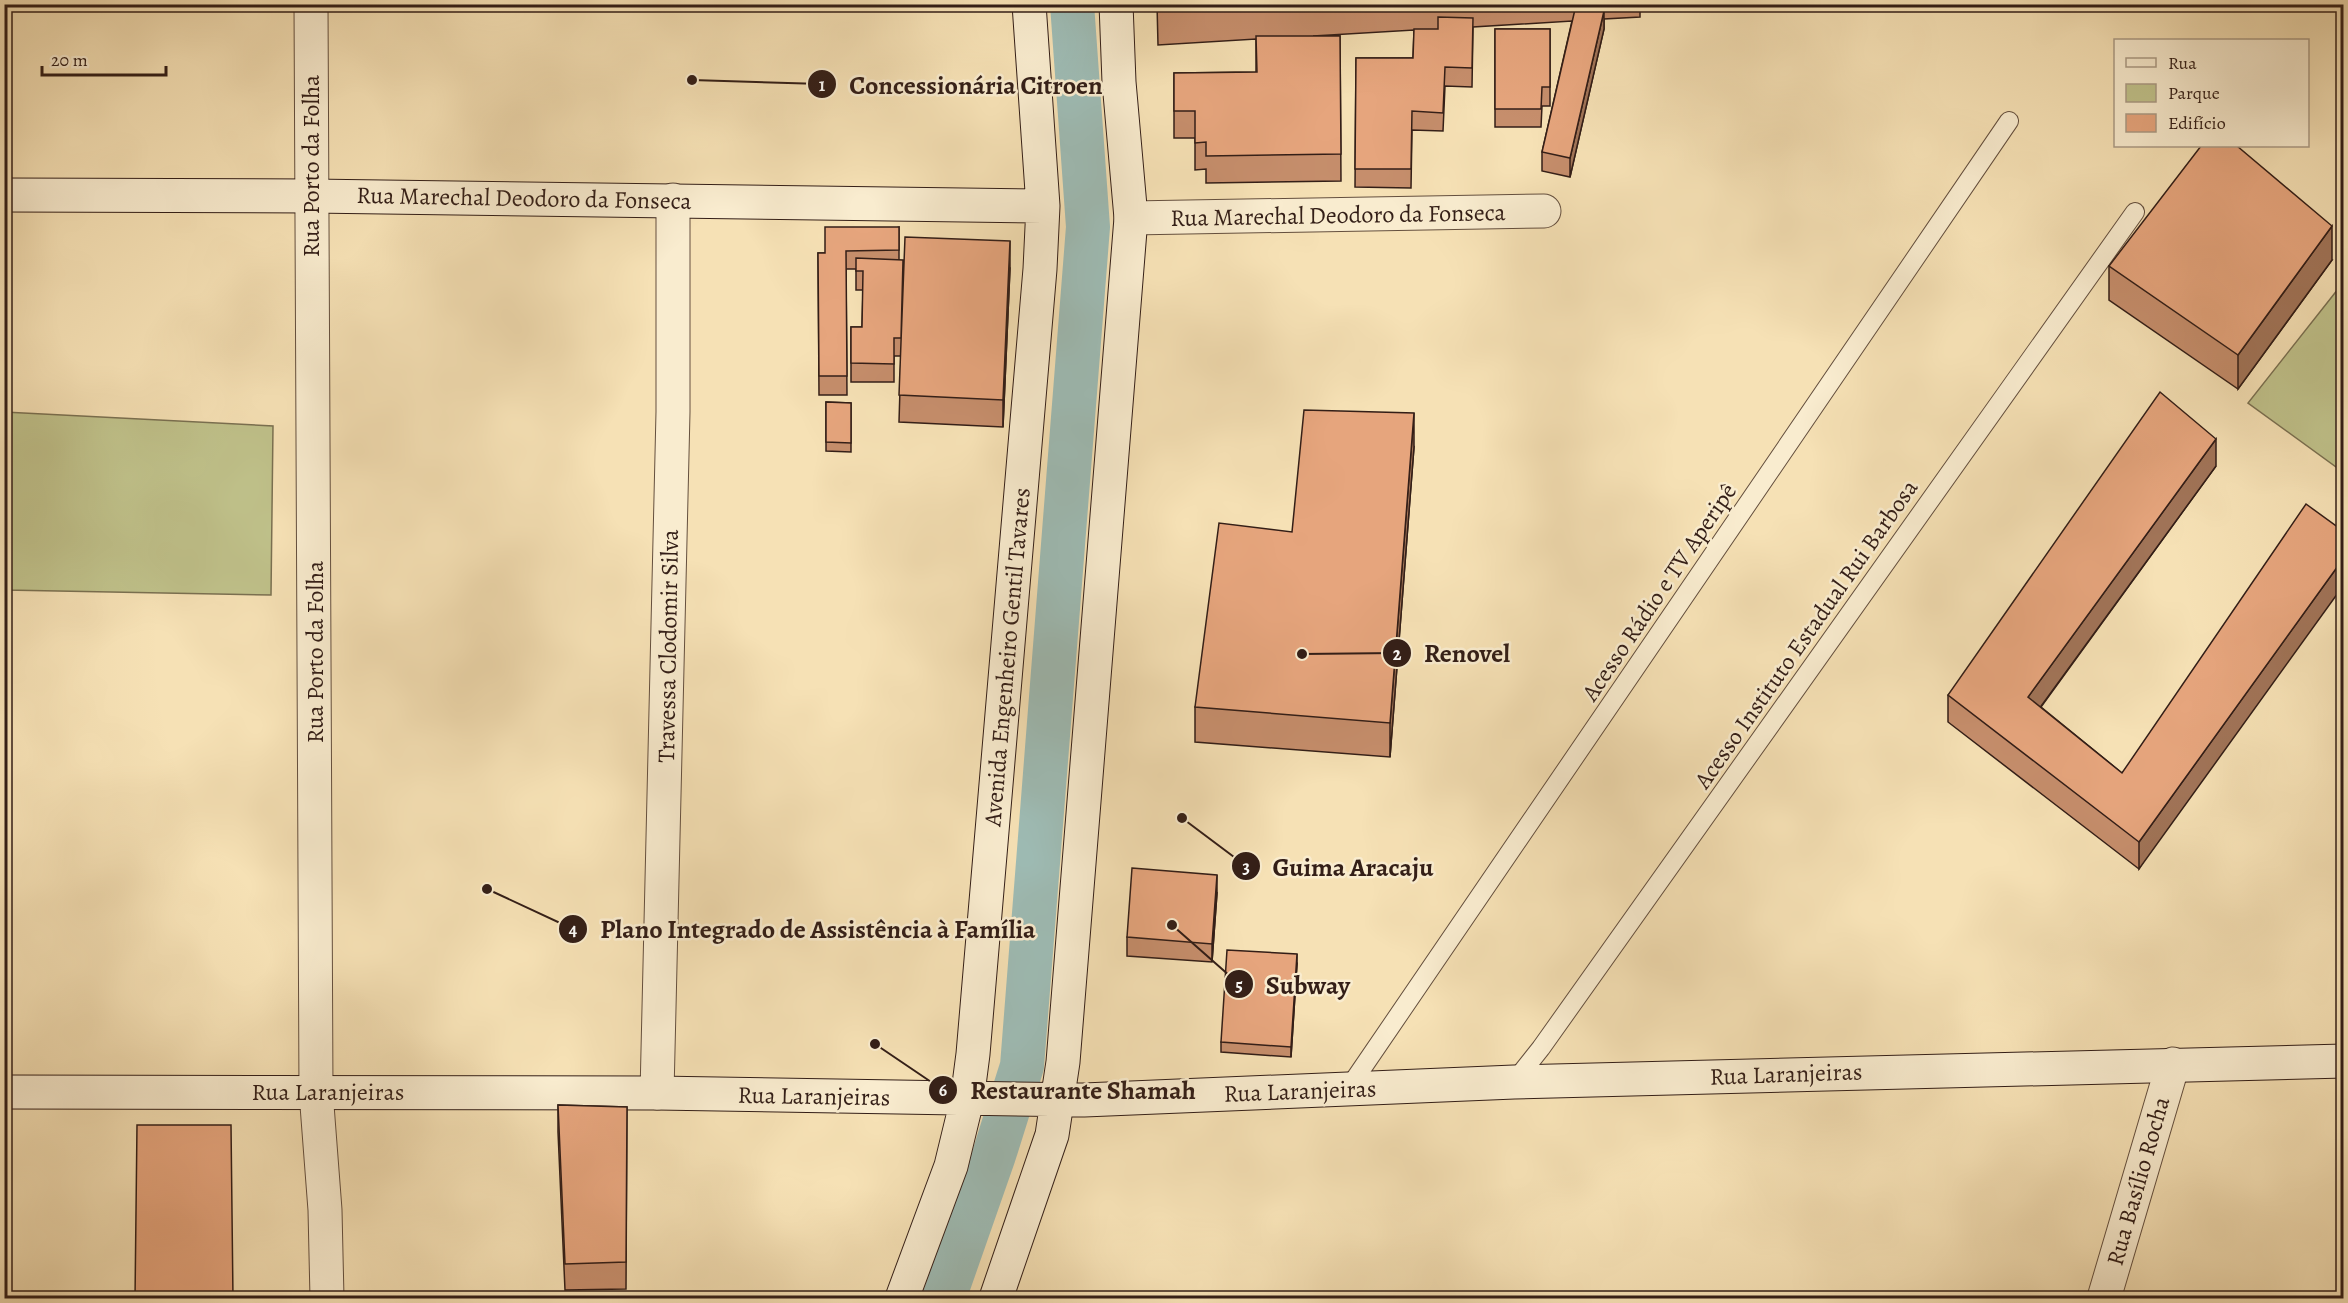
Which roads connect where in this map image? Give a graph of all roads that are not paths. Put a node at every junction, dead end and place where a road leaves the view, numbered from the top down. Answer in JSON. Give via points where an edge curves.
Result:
{"nodes":[{"id":1,"x":311,"y":4,"type":"edge"},
{"id":2,"x":1029,"y":4,"type":"edge"},
{"id":3,"x":1116,"y":4,"type":"edge"},
{"id":4,"x":2009,"y":121,"type":"dead end"},
{"id":5,"x":4,"y":195,"type":"edge"},
{"id":6,"x":311,"y":196,"type":"junction"},
{"id":7,"x":674,"y":200,"type":"junction"},
{"id":8,"x":1043,"y":206,"type":"junction"},
{"id":9,"x":1544,"y":212,"type":"dead end"},
{"id":10,"x":2135,"y":212,"type":"dead end"},
{"id":11,"x":1131,"y":218,"type":"junction"},
{"id":12,"x":2343,"y":1060,"type":"edge"},
{"id":13,"x":2173,"y":1064,"type":"junction"},
{"id":14,"x":1514,"y":1082,"type":"junction"},
{"id":15,"x":1348,"y":1089,"type":"junction"},
{"id":16,"x":4,"y":1092,"type":"edge"},
{"id":17,"x":316,"y":1092,"type":"junction"},
{"id":18,"x":657,"y":1093,"type":"junction"},
{"id":19,"x":1049,"y":1098,"type":"junction"},
{"id":20,"x":972,"y":1099,"type":"junction"},
{"id":21,"x":327,"y":1299,"type":"edge"},
{"id":22,"x":902,"y":1299,"type":"edge"},
{"id":23,"x":996,"y":1299,"type":"edge"},
{"id":24,"x":2104,"y":1299,"type":"edge"}],
"edges":[{"from":1,"to":6,"type":"main road","name":"Rua Porto da Folha"},
{"from":2,"to":8,"type":"main road","name":"Avenida Engenheiro Gentil Tavares"},
{"from":3,"to":11,"type":"main road"},
{"from":4,"to":15,"type":"lane","name":"Acesso Rádio e TV Aperipê"},
{"from":5,"to":6,"type":"main road","name":"Rua Marechal Deodoro da Fonseca"},
{"from":6,"to":7,"type":"main road","name":"Rua Marechal Deodoro da Fonseca"},
{"from":6,"to":17,"type":"main road","name":"Rua Porto da Folha"},
{"from":7,"to":8,"type":"main road","name":"Rua Marechal Deodoro da Fonseca"},
{"from":7,"to":18,"type":"main road","name":"Travessa Clodomir Silva","via":[[674,412]]},
{"from":8,"to":20,"type":"main road","name":"Avenida Engenheiro Gentil Tavares"},
{"from":9,"to":11,"type":"main road","name":"Rua Marechal Deodoro da Fonseca"},
{"from":10,"to":14,"type":"lane","name":"Acesso Instituto Estadual Rui Barbosa"},
{"from":11,"to":19,"type":"main road","via":[[1066,1027]]},
{"from":12,"to":13,"type":"main road","name":"Rua Laranjeiras"},
{"from":13,"to":14,"type":"main road","name":"Rua Laranjeiras"},
{"from":13,"to":24,"type":"main road","name":"Rua Basílio Rocha"},
{"from":14,"to":15,"type":"main road","name":"Rua Laranjeiras"},
{"from":15,"to":19,"type":"main road","name":"Rua Laranjeiras","via":[[1084,1100]]},
{"from":16,"to":17,"type":"main road","name":"Rua Laranjeiras"},
{"from":17,"to":18,"type":"main road","name":"Rua Laranjeiras"},
{"from":17,"to":21,"type":"main road","name":"Rua Porto da Folha"},
{"from":18,"to":20,"type":"main road","name":"Rua Laranjeiras"},
{"from":19,"to":20,"type":"main road","name":"Rua Laranjeiras"},
{"from":19,"to":23,"type":"main road","via":[[1052,1135]]},
{"from":20,"to":22,"type":"main road","name":"Avenida Engenheiro Gentil Tavares"}]}
